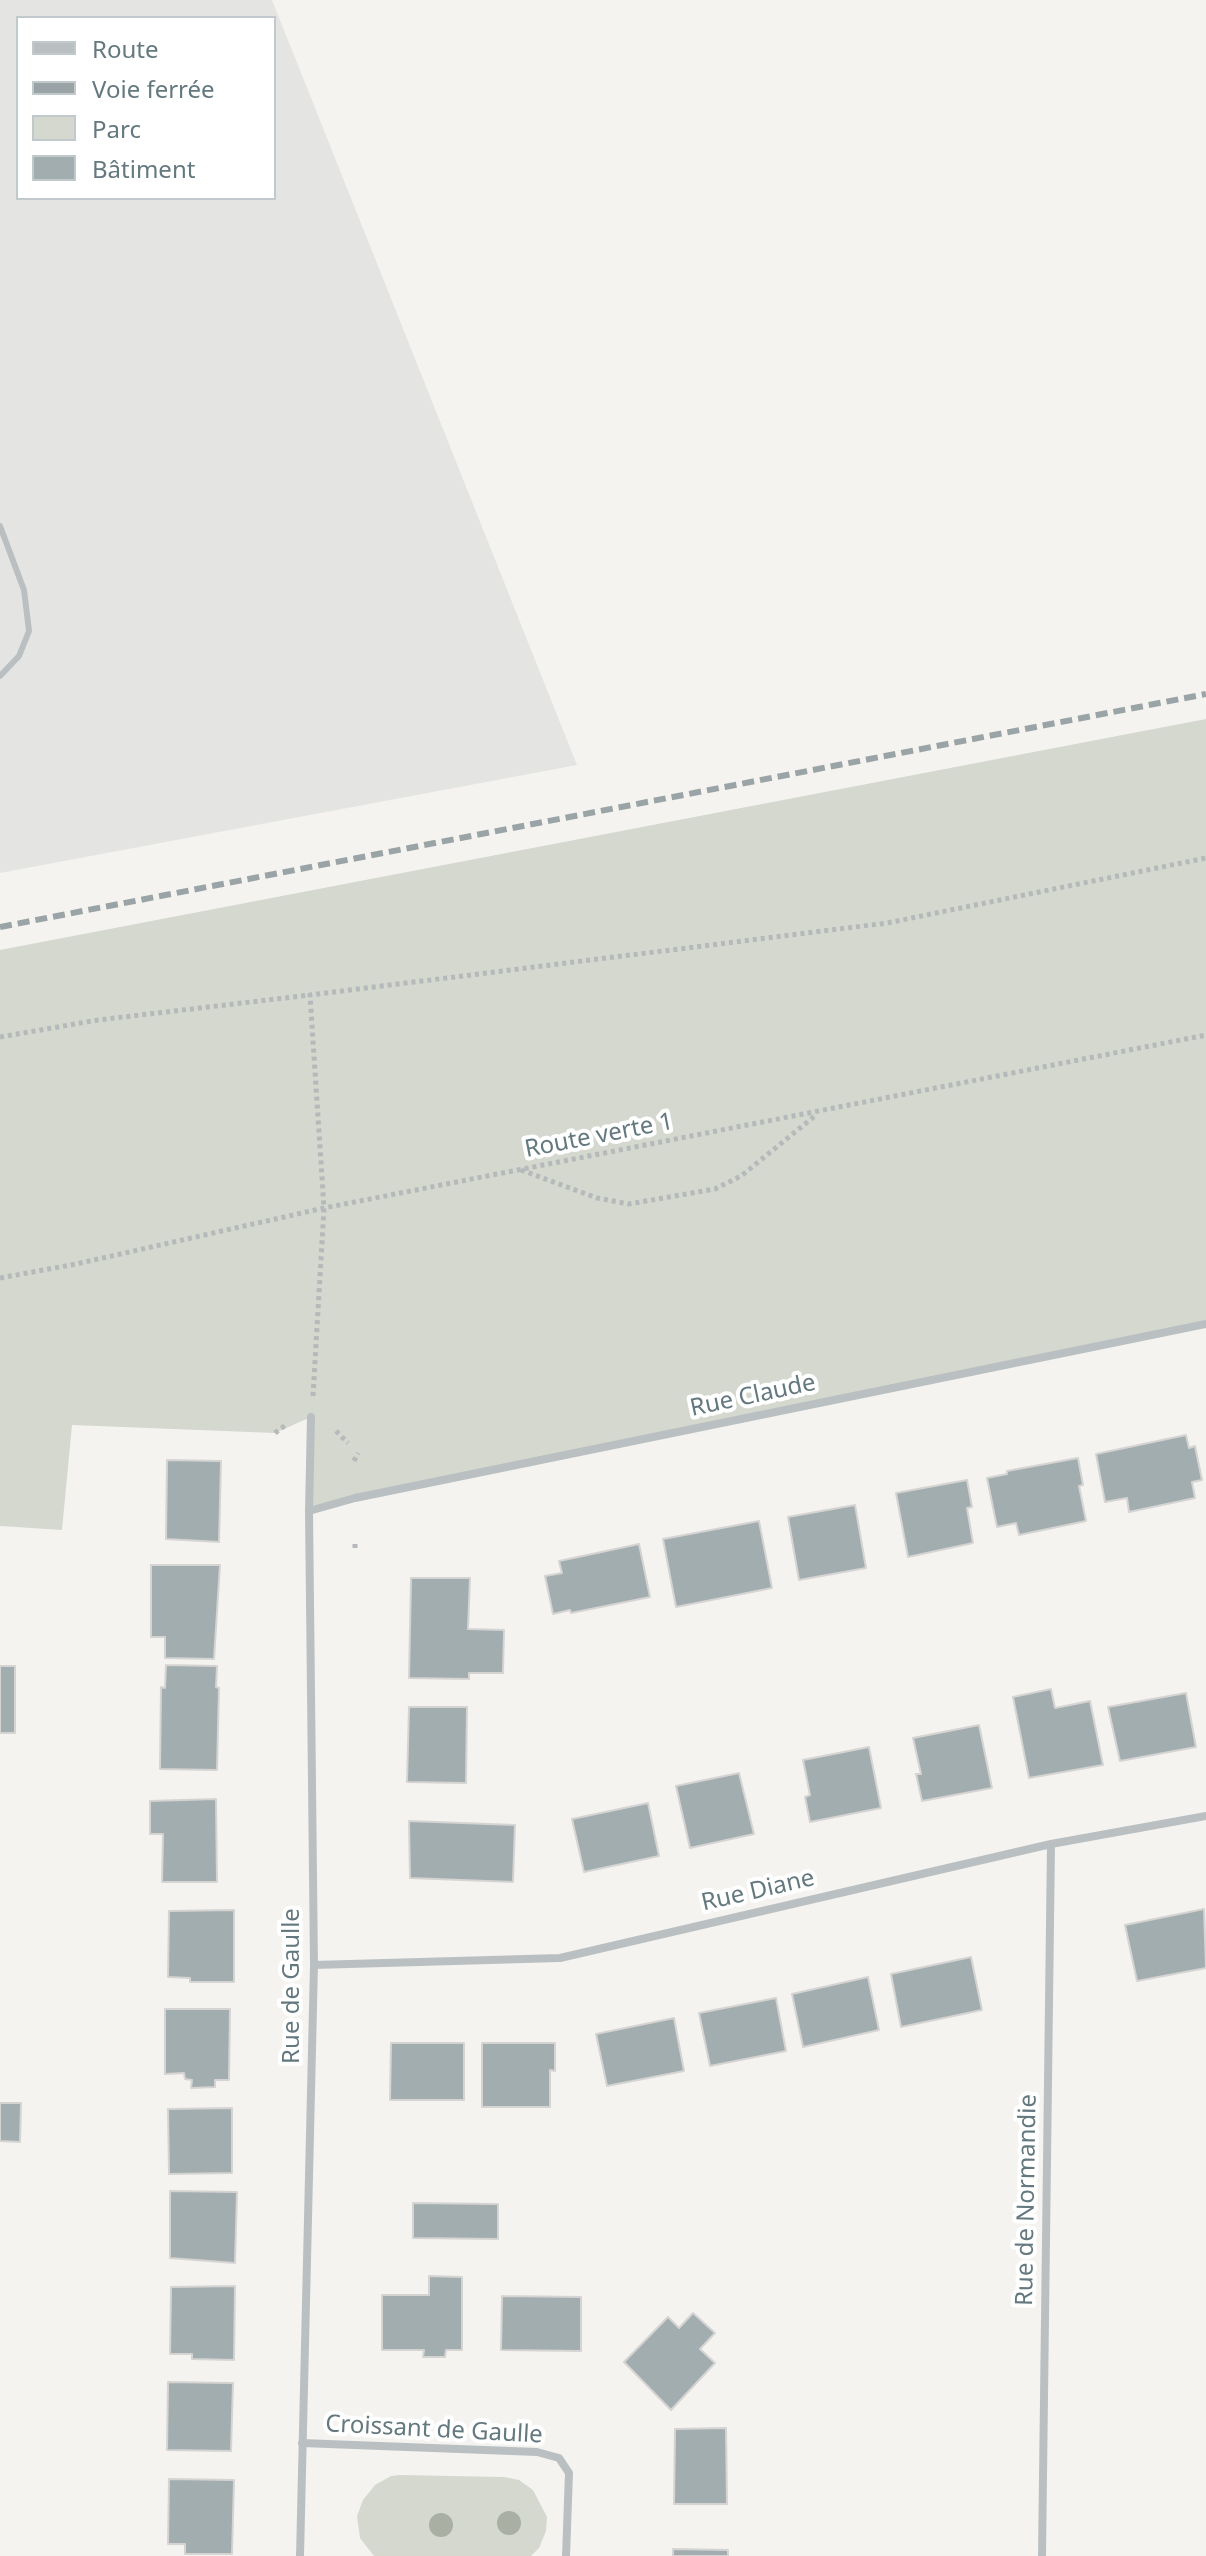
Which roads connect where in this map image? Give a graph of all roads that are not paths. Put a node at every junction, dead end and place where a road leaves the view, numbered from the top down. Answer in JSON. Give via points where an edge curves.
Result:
{"nodes":[{"id":1,"x":0,"y":526,"type":"edge"},
{"id":2,"x":0,"y":676,"type":"edge"},
{"id":3,"x":1206,"y":1324,"type":"edge"},
{"id":4,"x":311,"y":1417,"type":"road end"},
{"id":5,"x":309,"y":1511,"type":"junction"},
{"id":6,"x":1206,"y":1816,"type":"edge"},
{"id":7,"x":1051,"y":1844,"type":"junction"},
{"id":8,"x":314,"y":1965,"type":"junction"},
{"id":9,"x":302,"y":2443,"type":"junction"},
{"id":10,"x":300,"y":2556,"type":"edge"},
{"id":11,"x":566,"y":2556,"type":"edge"},
{"id":12,"x":1042,"y":2556,"type":"edge"}],
"edges":[{"from":1,"to":2,"type":"lane","via":[[24,590],[29,631],[19,656]]},
{"from":3,"to":5,"type":"street","name":"Rue Claude"},
{"from":4,"to":5,"type":"street","name":"Rue de Gaulle"},
{"from":5,"to":8,"type":"street","name":"Rue de Gaulle"},
{"from":6,"to":7,"type":"street","name":"Rue Diane"},
{"from":7,"to":8,"type":"street","name":"Rue Diane","via":[[560,1958]]},
{"from":7,"to":12,"type":"street","name":"Rue de Normandie"},
{"from":8,"to":9,"type":"street","name":"Rue de Gaulle"},
{"from":9,"to":10,"type":"street","name":"Rue de Gaulle"},
{"from":9,"to":11,"type":"street","name":"Croissant de Gaulle","via":[[537,2452],[559,2458],[569,2473]]}]}
